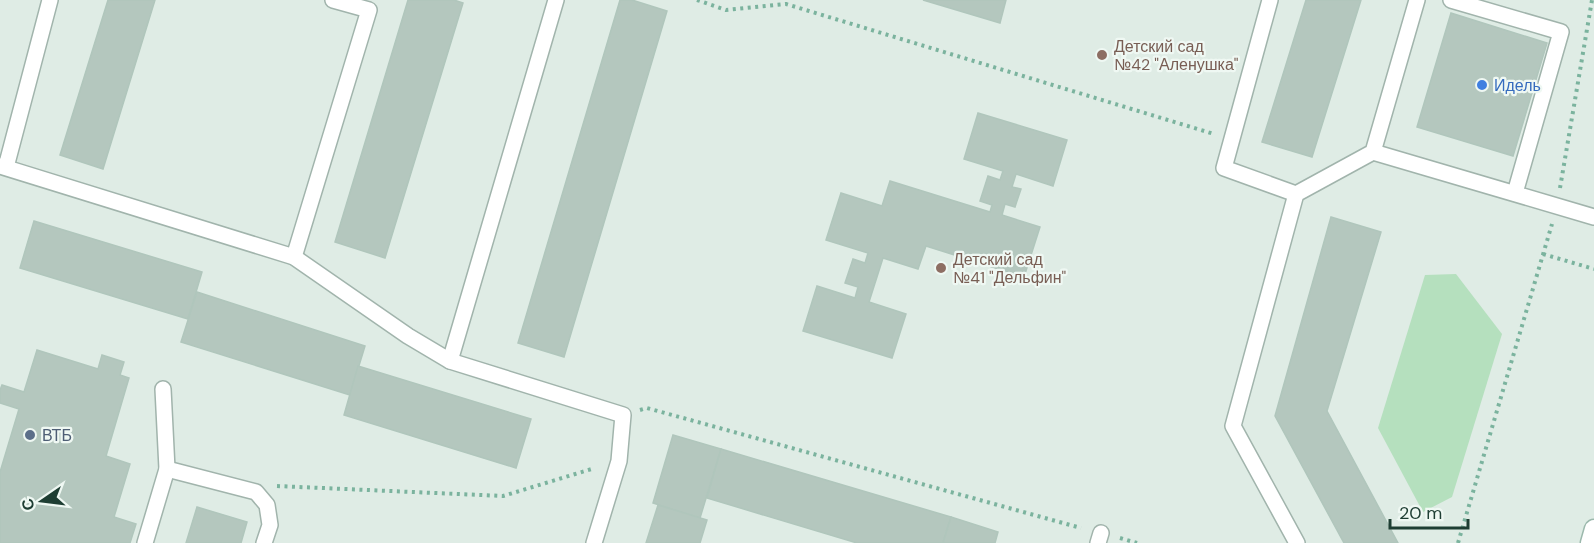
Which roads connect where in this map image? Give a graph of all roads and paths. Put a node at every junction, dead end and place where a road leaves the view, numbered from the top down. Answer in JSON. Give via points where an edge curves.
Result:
{"nodes":[{"id":1,"x":50,"y":0,"type":"edge"},
{"id":2,"x":333,"y":0,"type":"edge"},
{"id":3,"x":556,"y":0,"type":"edge"},
{"id":4,"x":697,"y":0,"type":"edge"},
{"id":5,"x":1270,"y":0,"type":"edge"},
{"id":6,"x":1417,"y":0,"type":"edge"},
{"id":7,"x":1451,"y":0,"type":"edge"},
{"id":8,"x":1592,"y":0,"type":"edge"},
{"id":9,"x":1232,"y":140,"type":"junction"},
{"id":10,"x":1373,"y":152,"type":"junction"},
{"id":11,"x":3,"y":167,"type":"edge"},
{"id":12,"x":1515,"y":194,"type":"junction"},
{"id":13,"x":1296,"y":195,"type":"junction"},
{"id":14,"x":1557,"y":206,"type":"junction"},
{"id":15,"x":1594,"y":217,"type":"edge"},
{"id":16,"x":1543,"y":254,"type":"junction"},
{"id":17,"x":294,"y":257,"type":"junction"},
{"id":18,"x":1594,"y":269,"type":"edge"},
{"id":19,"x":450,"y":361,"type":"junction"},
{"id":20,"x":163,"y":389,"type":"dead end"},
{"id":21,"x":623,"y":415,"type":"junction"},
{"id":22,"x":619,"y":461,"type":"junction"},
{"id":23,"x":167,"y":469,"type":"junction"},
{"id":24,"x":256,"y":492,"type":"junction"},
{"id":25,"x":1594,"y":529,"type":"edge"},
{"id":26,"x":1099,"y":538,"type":"edge"},
{"id":27,"x":145,"y":543,"type":"edge"},
{"id":28,"x":264,"y":543,"type":"edge"},
{"id":29,"x":594,"y":543,"type":"edge"},
{"id":30,"x":1137,"y":543,"type":"edge"},
{"id":31,"x":1297,"y":543,"type":"edge"},
{"id":32,"x":1458,"y":543,"type":"edge"},
{"id":33,"x":1590,"y":543,"type":"edge"}],
"edges":[{"from":1,"to":11,"type":"lane"},
{"from":2,"to":17,"type":"lane","via":[[369,10]]},
{"from":3,"to":19,"type":"lane"},
{"from":4,"to":9,"type":"path","via":[[726,10],[786,4]]},
{"from":5,"to":9,"type":"lane"},
{"from":6,"to":10,"type":"lane"},
{"from":7,"to":12,"type":"lane","via":[[1561,32]]},
{"from":8,"to":14,"type":"path"},
{"from":9,"to":13,"type":"lane","via":[[1224,168]]},
{"from":10,"to":12,"type":"lane"},
{"from":10,"to":13,"type":"lane"},
{"from":11,"to":17,"type":"lane"},
{"from":12,"to":14,"type":"lane"},
{"from":13,"to":31,"type":"lane","via":[[1233,426]]},
{"from":14,"to":15,"type":"lane"},
{"from":14,"to":16,"type":"path"},
{"from":16,"to":18,"type":"path"},
{"from":16,"to":32,"type":"path"},
{"from":17,"to":19,"type":"lane"},
{"from":19,"to":21,"type":"lane"},
{"from":20,"to":23,"type":"lane"},
{"from":21,"to":22,"type":"lane"},
{"from":21,"to":26,"type":"path","via":[[647,408]]},
{"from":22,"to":24,"type":"path","via":[[503,496],[271,486]]},
{"from":22,"to":29,"type":"lane"},
{"from":23,"to":24,"type":"lane"},
{"from":23,"to":27,"type":"lane"},
{"from":24,"to":28,"type":"lane","via":[[267,505],[270,525]]},
{"from":25,"to":33,"type":"main road"},
{"from":26,"to":30,"type":"path"}]}
